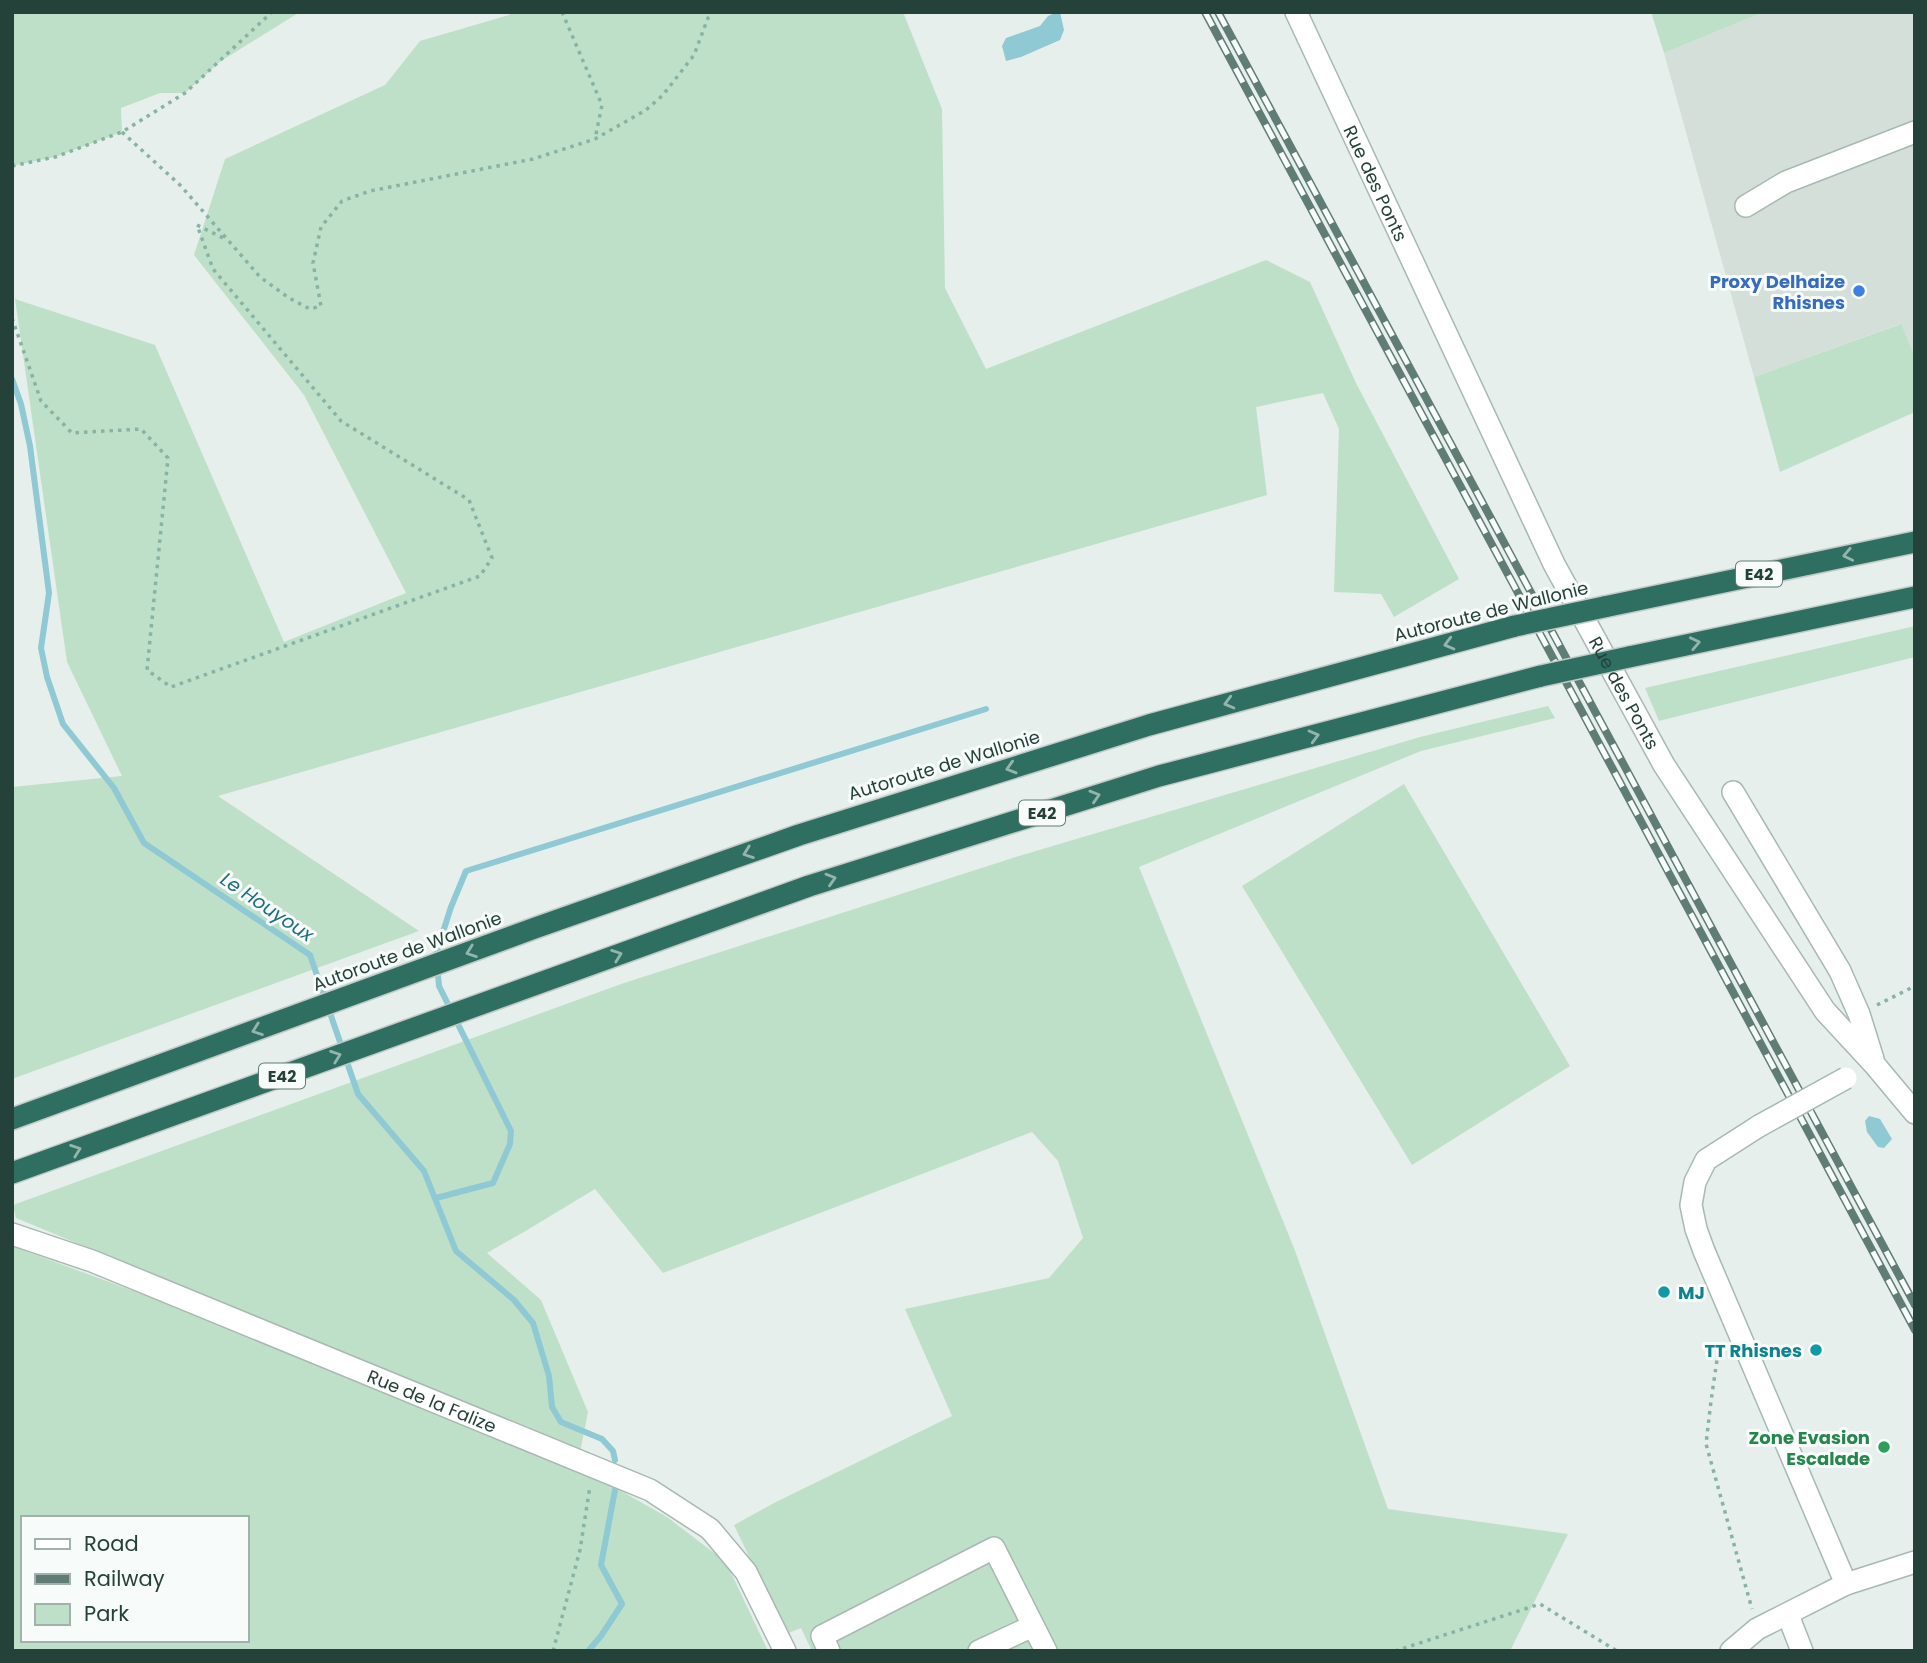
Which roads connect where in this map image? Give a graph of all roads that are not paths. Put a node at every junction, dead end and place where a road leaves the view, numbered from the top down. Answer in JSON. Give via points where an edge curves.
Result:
{"nodes":[{"id":1,"x":1296,"y":12,"type":"edge"},
{"id":2,"x":1915,"y":132,"type":"edge"},
{"id":3,"x":1746,"y":205,"type":"dead end"},
{"id":4,"x":1915,"y":542,"type":"edge"},
{"id":5,"x":1915,"y":597,"type":"edge"},
{"id":6,"x":1733,"y":792,"type":"dead end"},
{"id":7,"x":1874,"y":1064,"type":"junction"},
{"id":8,"x":1915,"y":1113,"type":"edge"},
{"id":9,"x":12,"y":1119,"type":"edge"},
{"id":10,"x":12,"y":1173,"type":"edge"},
{"id":11,"x":12,"y":1234,"type":"edge"},
{"id":12,"x":1915,"y":1562,"type":"edge"},
{"id":13,"x":1846,"y":1584,"type":"junction"},
{"id":14,"x":1788,"y":1615,"type":"junction"},
{"id":15,"x":1033,"y":1626,"type":"junction"},
{"id":16,"x":785,"y":1651,"type":"edge"},
{"id":17,"x":829,"y":1651,"type":"edge"},
{"id":18,"x":979,"y":1651,"type":"edge"},
{"id":19,"x":1046,"y":1651,"type":"edge"},
{"id":20,"x":1731,"y":1651,"type":"edge"},
{"id":21,"x":1802,"y":1651,"type":"edge"}],
"edges":[{"from":1,"to":7,"type":"street","name":"Rue des Ponts","via":[[1554,564],[1608,664],[1664,765],[1825,1011]]},
{"from":2,"to":3,"type":"street","via":[[1786,182]]},
{"from":4,"to":9,"type":"highway","name":"Autoroute de Wallonie","number":"E42","one_way":true,"bridge":true,"via":[[1515,626],[1149,725],[799,835]]},
{"from":10,"to":5,"type":"highway","number":"E42","one_way":true,"bridge":true,"via":[[809,886],[1158,776],[1541,676]]},
{"from":6,"to":7,"type":"street","via":[[1840,971]]},
{"from":7,"to":8,"type":"street","name":"Rue des Ponts"},
{"from":7,"to":13,"type":"street","bridge":true,"via":[[1706,1160],[1691,1205],[1704,1251]]},
{"from":11,"to":16,"type":"street","name":"Rue de la Falize","via":[[92,1261],[650,1490],[710,1529],[746,1572]]},
{"from":12,"to":13,"type":"street"},
{"from":13,"to":14,"type":"street"},
{"from":14,"to":20,"type":"street","via":[[1757,1629]]},
{"from":14,"to":21,"type":"street"},
{"from":15,"to":17,"type":"street","via":[[994,1548],[822,1636]]},
{"from":15,"to":18,"type":"street"},
{"from":15,"to":19,"type":"street"}]}
